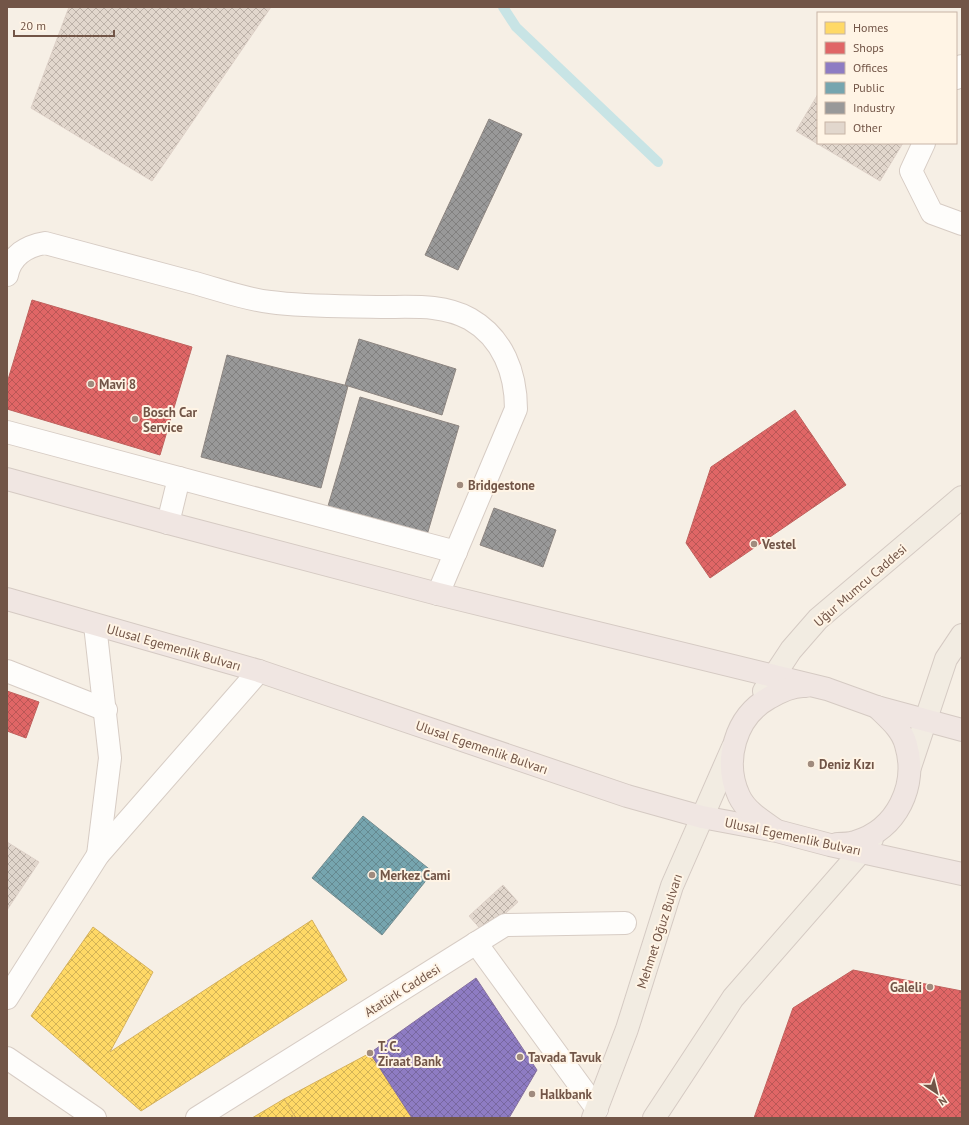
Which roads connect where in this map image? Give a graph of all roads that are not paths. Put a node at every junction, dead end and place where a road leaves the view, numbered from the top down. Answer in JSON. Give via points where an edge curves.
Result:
{"nodes":[{"id":1,"x":962,"y":66,"type":"edge"},
{"id":2,"x":957,"y":76,"type":"edge"},
{"id":3,"x":924,"y":144,"type":"edge"},
{"id":4,"x":962,"y":224,"type":"edge"},
{"id":5,"x":7,"y":275,"type":"edge"},
{"id":6,"x":7,"y":432,"type":"edge"},
{"id":7,"x":179,"y":478,"type":"junction"},
{"id":8,"x":7,"y":479,"type":"edge"},
{"id":9,"x":962,"y":497,"type":"edge"},
{"id":10,"x":168,"y":523,"type":"junction"},
{"id":11,"x":456,"y":552,"type":"junction"},
{"id":12,"x":438,"y":594,"type":"junction"},
{"id":13,"x":7,"y":599,"type":"edge"},
{"id":14,"x":95,"y":625,"type":"junction"},
{"id":15,"x":962,"y":634,"type":"edge"},
{"id":16,"x":7,"y":671,"type":"edge"},
{"id":17,"x":259,"y":671,"type":"junction"},
{"id":18,"x":774,"y":676,"type":"junction"},
{"id":19,"x":827,"y":689,"type":"junction"},
{"id":20,"x":877,"y":707,"type":"junction"},
{"id":21,"x":106,"y":710,"type":"junction"},
{"id":22,"x":926,"y":720,"type":"junction"},
{"id":23,"x":742,"y":723,"type":"junction"},
{"id":24,"x":962,"y":730,"type":"edge"},
{"id":25,"x":733,"y":747,"type":"junction"},
{"id":26,"x":910,"y":767,"type":"junction"},
{"id":27,"x":702,"y":817,"type":"junction"},
{"id":28,"x":777,"y":831,"type":"junction"},
{"id":29,"x":879,"y":831,"type":"junction"},
{"id":30,"x":830,"y":845,"type":"junction"},
{"id":31,"x":861,"y":851,"type":"junction"},
{"id":32,"x":98,"y":855,"type":"junction"},
{"id":33,"x":962,"y":874,"type":"edge"},
{"id":34,"x":625,"y":923,"type":"dead end"},
{"id":35,"x":476,"y":943,"type":"junction"},
{"id":36,"x":7,"y":998,"type":"edge"},
{"id":37,"x":7,"y":1058,"type":"edge"},
{"id":38,"x":595,"y":1113,"type":"edge"},
{"id":39,"x":95,"y":1118,"type":"edge"},
{"id":40,"x":197,"y":1118,"type":"edge"},
{"id":41,"x":655,"y":1118,"type":"edge"}],
"edges":[{"from":1,"to":2,"type":"street"},
{"from":3,"to":4,"type":"street","via":[[911,171],[932,213]]},
{"from":5,"to":11,"type":"street","via":[[13,259],[23,250],[46,243],[234,295],[270,302],[298,305],[438,307],[471,320],[497,343],[506,358],[513,374],[516,409]]},
{"from":6,"to":7,"type":"street"},
{"from":7,"to":10,"type":"street"},
{"from":7,"to":11,"type":"street"},
{"from":8,"to":10,"type":"highway"},
{"from":9,"to":18,"type":"main road","name":"Uğur Mumcu Caddesi","via":[[818,619],[791,650]]},
{"from":10,"to":12,"type":"highway"},
{"from":11,"to":12,"type":"street"},
{"from":12,"to":18,"type":"highway"},
{"from":13,"to":14,"type":"highway","name":"Ulusal Egemenlik Bulvarı"},
{"from":14,"to":17,"type":"highway","name":"Ulusal Egemenlik Bulvarı"},
{"from":14,"to":21,"type":"street"},
{"from":15,"to":22,"type":"main road","via":[[946,659]]},
{"from":16,"to":21,"type":"street"},
{"from":17,"to":27,"type":"highway","name":"Ulusal Egemenlik Bulvarı","via":[[627,796]]},
{"from":17,"to":32,"type":"street"},
{"from":18,"to":19,"type":"highway"},
{"from":18,"to":23,"type":"main road","name":"Uğur Mumcu Caddesi"},
{"from":19,"to":20,"type":"highway"},
{"from":19,"to":23,"type":"highway","via":[[803,686],[780,691],[759,703]]},
{"from":20,"to":22,"type":"highway"},
{"from":20,"to":26,"type":"highway","via":[[894,723],[906,744]]},
{"from":21,"to":32,"type":"street","via":[[110,758]]},
{"from":22,"to":24,"type":"highway"},
{"from":22,"to":26,"type":"main road"},
{"from":23,"to":25,"type":"highway"},
{"from":25,"to":27,"type":"main road","name":"Mehmet Oğuz Bulvarı"},
{"from":25,"to":28,"type":"highway","via":[[732,772],[740,797],[755,817]]},
{"from":26,"to":29,"type":"highway","via":[[907,791],[897,813]]},
{"from":27,"to":28,"type":"highway","name":"Ulusal Egemenlik Bulvarı"},
{"from":27,"to":38,"type":"main road","name":"Mehmet Oğuz Bulvarı","via":[[672,886],[627,1029]]},
{"from":28,"to":30,"type":"highway","name":"Ulusal Egemenlik Bulvarı"},
{"from":29,"to":30,"type":"highway","via":[[856,842]]},
{"from":29,"to":31,"type":"main road"},
{"from":30,"to":31,"type":"highway","name":"Ulusal Egemenlik Bulvarı"},
{"from":31,"to":33,"type":"highway","name":"Ulusal Egemenlik Bulvarı"},
{"from":31,"to":41,"type":"main road","via":[[733,998]]},
{"from":32,"to":36,"type":"street"},
{"from":34,"to":35,"type":"street","name":"Atatürk Caddesi","via":[[505,925]]},
{"from":35,"to":38,"type":"street"},
{"from":35,"to":40,"type":"street","name":"Atatürk Caddesi"},
{"from":37,"to":39,"type":"street"}]}
